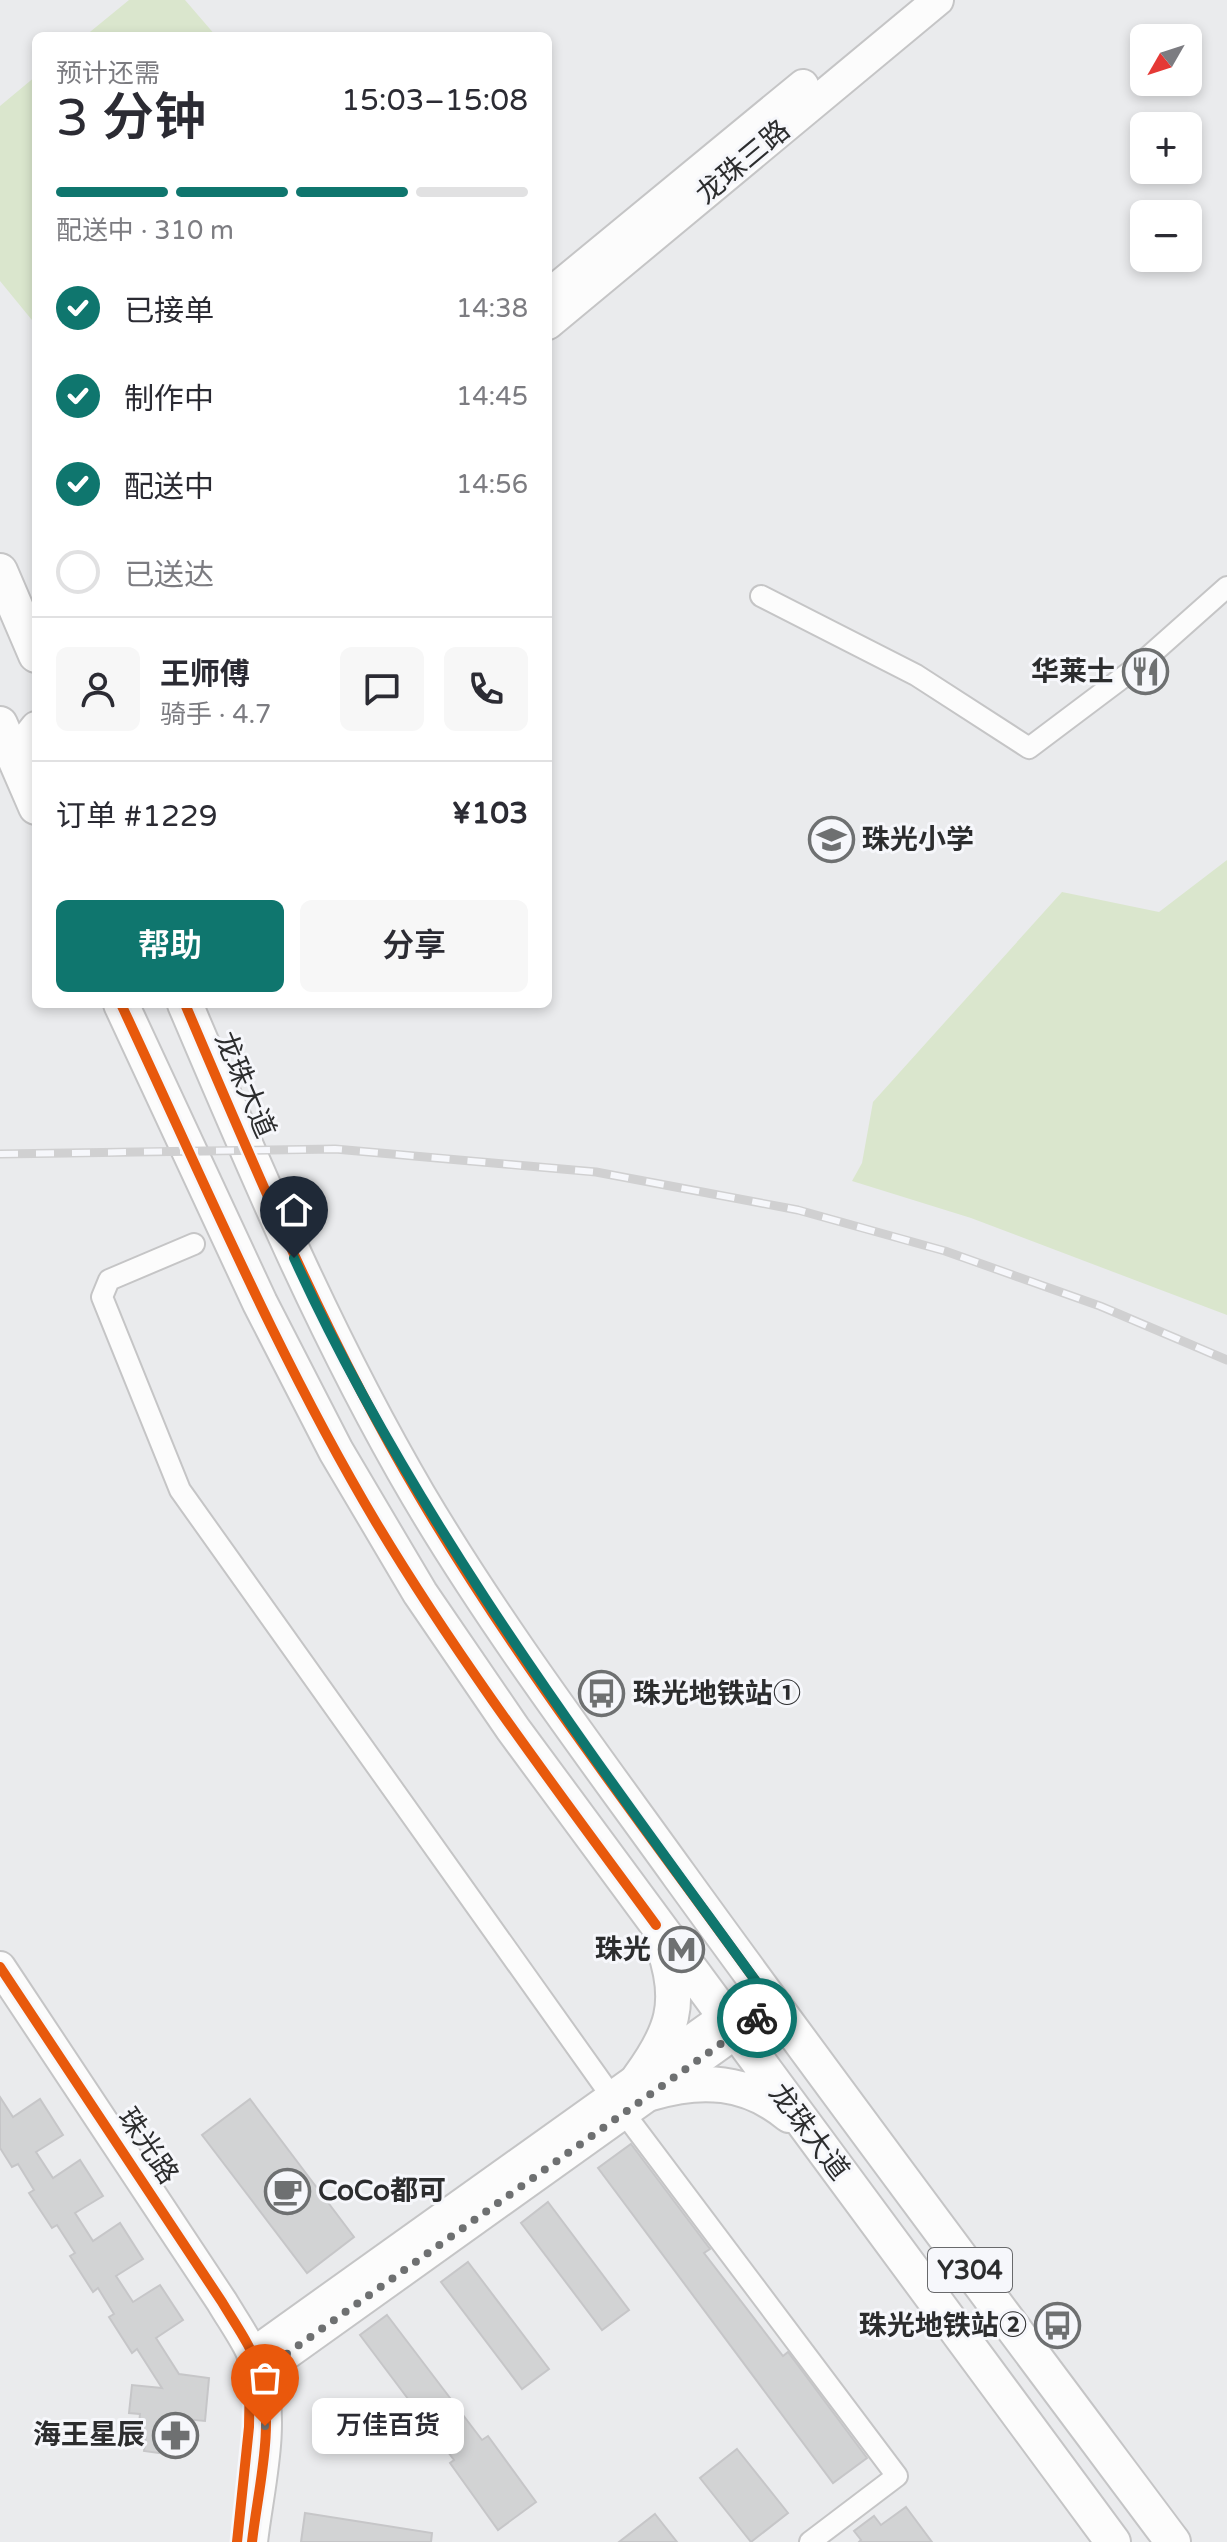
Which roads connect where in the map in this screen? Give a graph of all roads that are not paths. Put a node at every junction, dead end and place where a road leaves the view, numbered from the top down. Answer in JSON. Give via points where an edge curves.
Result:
{"nodes":[{"id":1,"x":906,"y":0,"type":"edge"},
{"id":2,"x":938,"y":0,"type":"edge"},
{"id":3,"x":552,"y":292,"type":"edge"},
{"id":4,"x":552,"y":321,"type":"edge"},
{"id":5,"x":6,"y":584,"type":"edge"},
{"id":6,"x":1227,"y":587,"type":"edge"},
{"id":7,"x":761,"y":596,"type":"dead end"},
{"id":8,"x":32,"y":616,"type":"edge"},
{"id":9,"x":32,"y":646,"type":"edge"},
{"id":10,"x":0,"y":724,"type":"edge"},
{"id":11,"x":25,"y":748,"type":"edge"},
{"id":12,"x":32,"y":786,"type":"edge"},
{"id":13,"x":123,"y":1008,"type":"edge"},
{"id":14,"x":187,"y":1008,"type":"edge"},
{"id":15,"x":194,"y":1244,"type":"dead end"},
{"id":16,"x":656,"y":1925,"type":"junction"},
{"id":17,"x":0,"y":1967,"type":"edge"},
{"id":18,"x":768,"y":1998,"type":"junction"},
{"id":19,"x":730,"y":2025,"type":"junction"},
{"id":20,"x":632,"y":2095,"type":"junction"},
{"id":21,"x":810,"y":2132,"type":"junction"},
{"id":22,"x":254,"y":2369,"type":"junction"},
{"id":23,"x":237,"y":2542,"type":"edge"},
{"id":24,"x":252,"y":2542,"type":"edge"},
{"id":25,"x":810,"y":2542,"type":"edge"},
{"id":26,"x":1113,"y":2542,"type":"edge"},
{"id":27,"x":1173,"y":2542,"type":"edge"}],
"edges":[{"from":1,"to":3,"type":"main road","name":"龙珠三路"},
{"from":2,"to":4,"type":"main road","name":"龙珠三路"},
{"from":5,"to":8,"type":"main road"},
{"from":5,"to":9,"type":"main road"},
{"from":6,"to":7,"type":"street","via":[[1138,666],[1029,748],[916,675]]},
{"from":10,"to":11,"type":"main road"},
{"from":11,"to":12,"type":"main road"},
{"from":13,"to":16,"type":"main road","name":"龙珠大道","via":[[291,1365],[377,1522],[465,1662]]},
{"from":14,"to":18,"type":"main road","name":"龙珠大道","number":"Y304","via":[[305,1282],[419,1497],[506,1634]]},
{"from":15,"to":20,"type":"street","via":[[109,1280],[102,1297],[180,1490]]},
{"from":16,"to":19,"type":"main road","name":"龙珠大道"},
{"from":16,"to":20,"type":"main road","via":[[675,1990],[672,2023]]},
{"from":17,"to":22,"type":"main road","name":"珠光路","via":[[222,2302]]},
{"from":18,"to":19,"type":"main road","via":[[749,1999]]},
{"from":18,"to":27,"type":"main road","name":"龙珠大道","number":"Y304"},
{"from":19,"to":20,"type":"main road"},
{"from":19,"to":21,"type":"main road","name":"龙珠大道"},
{"from":20,"to":21,"type":"main road","via":[[715,2082],[747,2090]]},
{"from":20,"to":22,"type":"main road"},
{"from":20,"to":25,"type":"street","via":[[897,2476]]},
{"from":21,"to":26,"type":"main road","name":"龙珠大道"},
{"from":22,"to":23,"type":"main road","name":"珠光路"},
{"from":22,"to":24,"type":"main road","name":"珠光路","via":[[265,2426]]}]}
